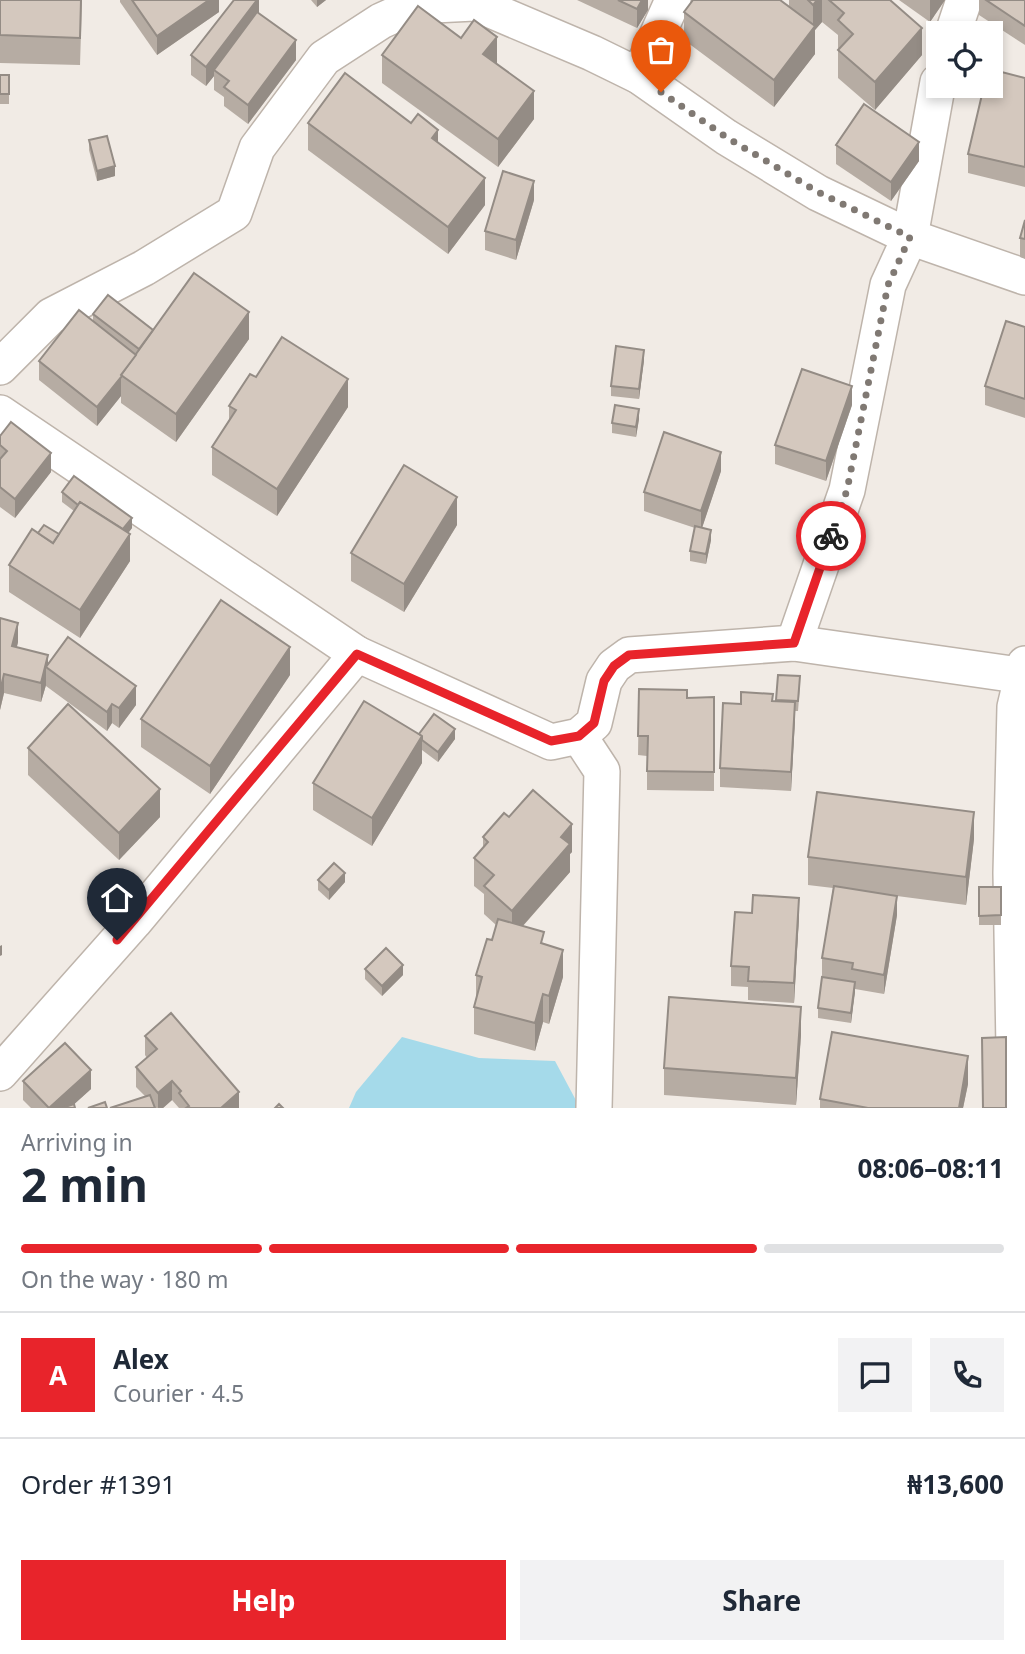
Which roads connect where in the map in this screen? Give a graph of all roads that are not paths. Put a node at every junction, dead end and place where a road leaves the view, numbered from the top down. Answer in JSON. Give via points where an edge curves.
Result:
{"nodes":[{"id":1,"x":673,"y":0,"type":"edge"},
{"id":2,"x":964,"y":0,"type":"edge"},
{"id":3,"x":957,"y":21,"type":"edge"},
{"id":4,"x":639,"y":76,"type":"junction"},
{"id":5,"x":935,"y":98,"type":"edge"},
{"id":6,"x":910,"y":237,"type":"junction"},
{"id":7,"x":1025,"y":277,"type":"edge"},
{"id":8,"x":0,"y":367,"type":"edge"},
{"id":9,"x":0,"y":413,"type":"edge"},
{"id":10,"x":794,"y":643,"type":"junction"},
{"id":11,"x":357,"y":654,"type":"junction"},
{"id":12,"x":1024,"y":672,"type":"edge"},
{"id":13,"x":579,"y":736,"type":"junction"},
{"id":14,"x":0,"y":1073,"type":"edge"},
{"id":15,"x":594,"y":1108,"type":"edge"},
{"id":16,"x":1015,"y":1108,"type":"edge"}],
"edges":[{"from":1,"to":4,"type":"street"},
{"from":2,"to":3,"type":"street"},
{"from":4,"to":6,"type":"street","via":[[726,137],[818,192]]},
{"from":4,"to":8,"type":"street","via":[[474,3],[414,6],[381,21],[324,58],[257,148],[234,213],[144,268],[51,316]]},
{"from":5,"to":6,"type":"street"},
{"from":6,"to":7,"type":"street"},
{"from":6,"to":10,"type":"street","via":[[888,285],[847,490]]},
{"from":9,"to":11,"type":"street"},
{"from":10,"to":12,"type":"street"},
{"from":10,"to":13,"type":"street","via":[[629,655],[604,681],[594,723]]},
{"from":11,"to":13,"type":"street","via":[[551,741]]},
{"from":11,"to":14,"type":"street","via":[[134,922]]},
{"from":12,"to":16,"type":"street","via":[[1015,707],[1011,873]]},
{"from":13,"to":15,"type":"street","via":[[602,771]]}]}
